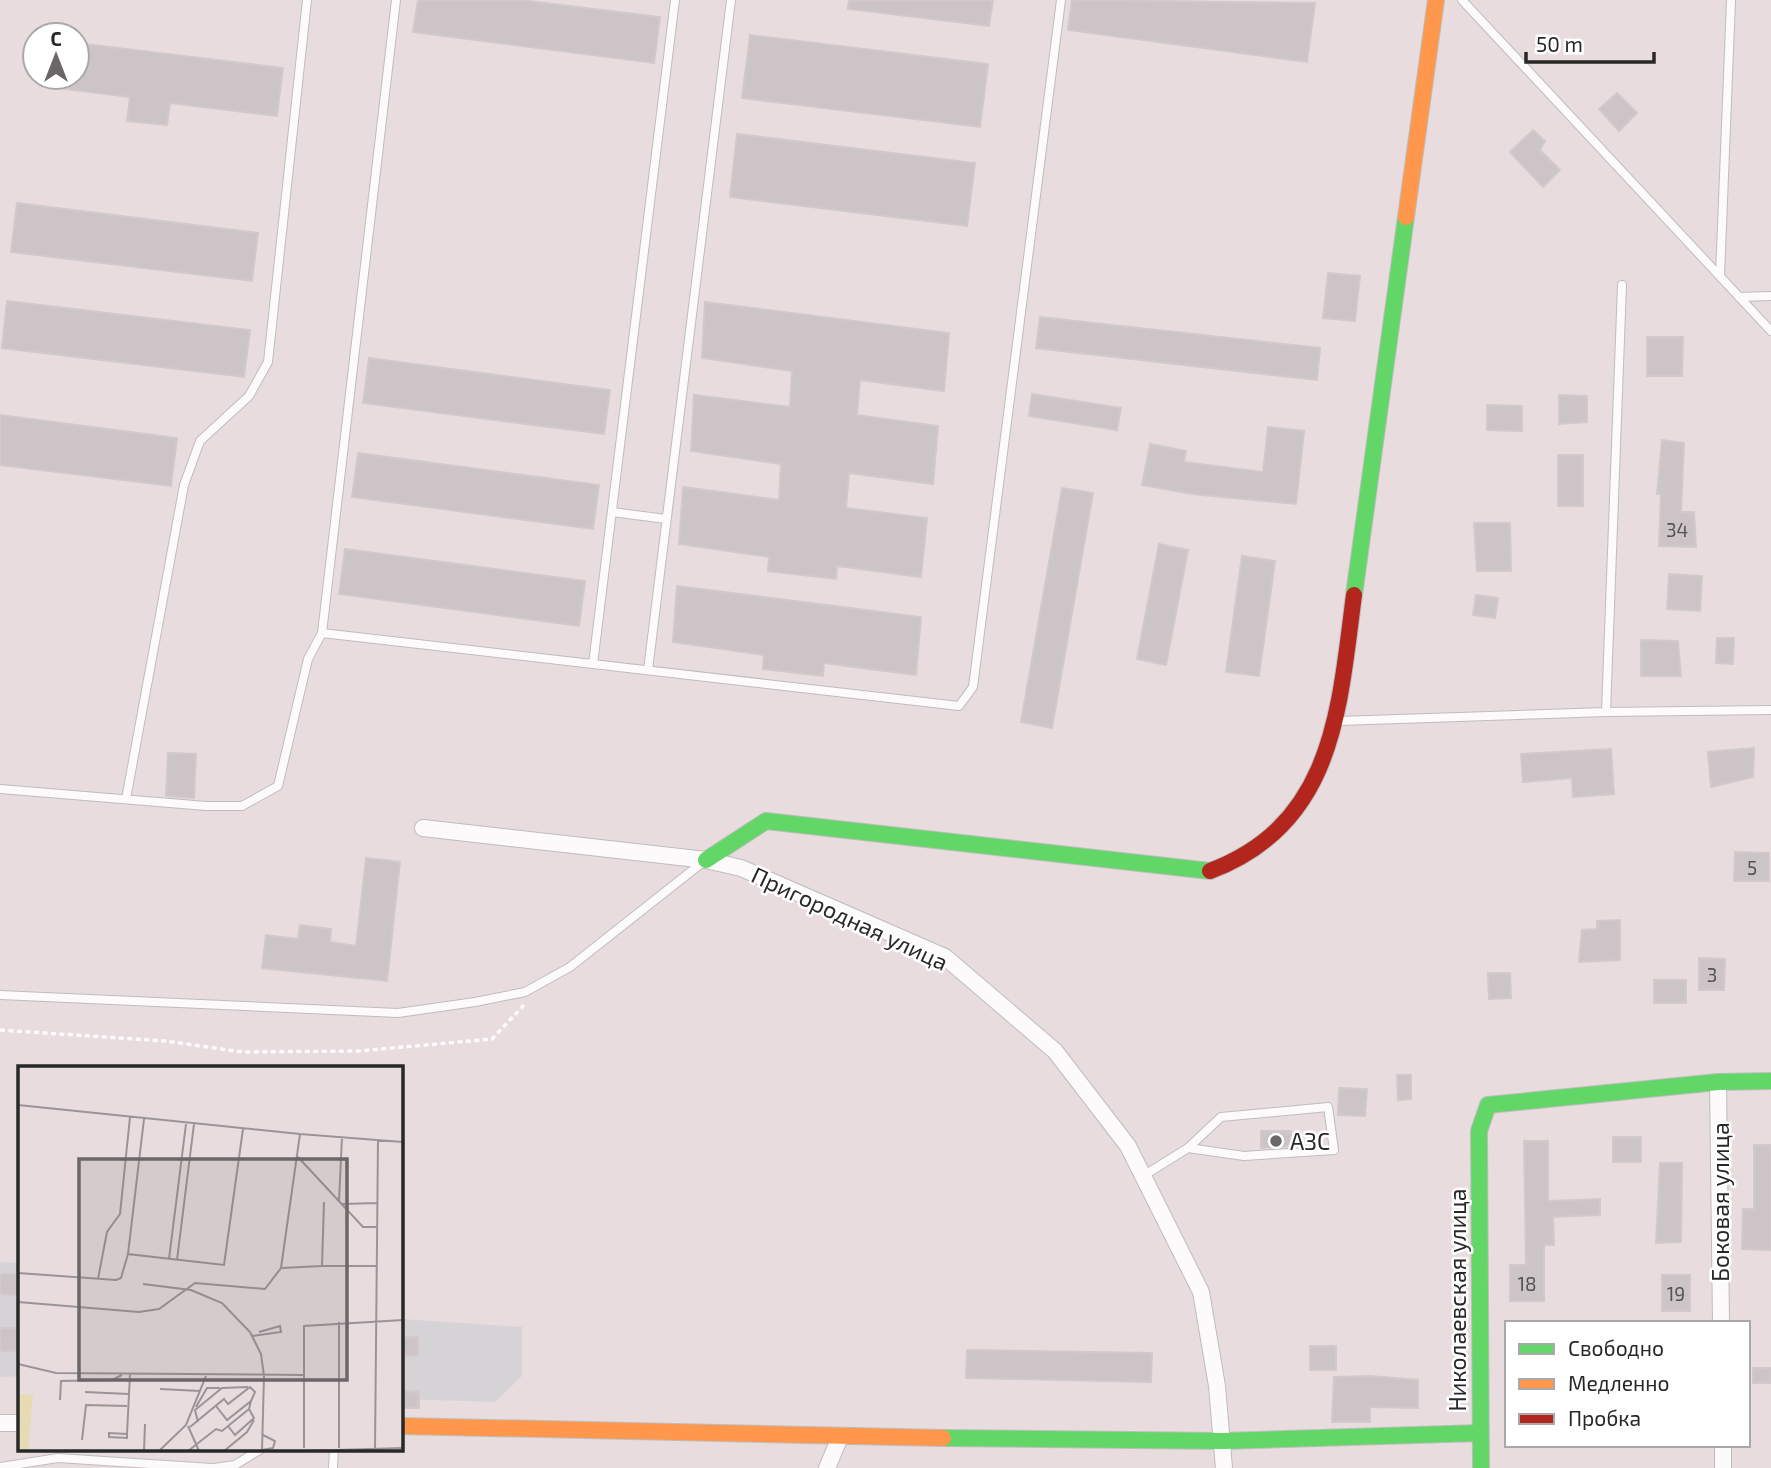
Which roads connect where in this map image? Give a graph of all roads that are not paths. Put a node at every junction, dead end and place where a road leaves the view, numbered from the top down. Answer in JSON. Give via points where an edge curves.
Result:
{"nodes":[{"id":1,"x":307,"y":0,"type":"edge"},
{"id":2,"x":396,"y":0,"type":"edge"},
{"id":3,"x":675,"y":0,"type":"edge"},
{"id":4,"x":731,"y":0,"type":"edge"},
{"id":5,"x":1061,"y":0,"type":"edge"},
{"id":6,"x":1436,"y":0,"type":"edge"},
{"id":7,"x":1462,"y":0,"type":"edge"},
{"id":8,"x":1731,"y":0,"type":"edge"},
{"id":9,"x":1720,"y":276,"type":"junction"},
{"id":10,"x":1622,"y":285,"type":"dead end"},
{"id":11,"x":1771,"y":296,"type":"edge"},
{"id":12,"x":1739,"y":297,"type":"junction"},
{"id":13,"x":1771,"y":331,"type":"edge"},
{"id":14,"x":612,"y":512,"type":"junction"},
{"id":15,"x":667,"y":519,"type":"junction"},
{"id":16,"x":322,"y":633,"type":"junction"},
{"id":17,"x":593,"y":664,"type":"junction"},
{"id":18,"x":648,"y":670,"type":"junction"},
{"id":19,"x":1771,"y":710,"type":"edge"},
{"id":20,"x":1606,"y":712,"type":"junction"},
{"id":21,"x":1337,"y":722,"type":"junction"},
{"id":22,"x":0,"y":789,"type":"edge"},
{"id":23,"x":126,"y":799,"type":"junction"},
{"id":24,"x":423,"y":828,"type":"dead end"},
{"id":25,"x":706,"y":860,"type":"junction"},
{"id":26,"x":0,"y":995,"type":"edge"},
{"id":27,"x":1771,"y":1081,"type":"edge"},
{"id":28,"x":1718,"y":1082,"type":"junction"},
{"id":29,"x":1188,"y":1147,"type":"junction"},
{"id":30,"x":1143,"y":1176,"type":"junction"},
{"id":31,"x":1721,"y":1321,"type":"edge"},
{"id":32,"x":0,"y":1423,"type":"edge"},
{"id":33,"x":18,"y":1423,"type":"edge"},
{"id":34,"x":402,"y":1426,"type":"edge"},
{"id":35,"x":1480,"y":1433,"type":"junction"},
{"id":36,"x":840,"y":1437,"type":"junction"},
{"id":37,"x":1223,"y":1441,"type":"junction"},
{"id":38,"x":1723,"y":1447,"type":"edge"},
{"id":39,"x":259,"y":1450,"type":"edge"},
{"id":40,"x":334,"y":1450,"type":"edge"},
{"id":41,"x":0,"y":1467,"type":"edge"},
{"id":42,"x":213,"y":1468,"type":"edge"},
{"id":43,"x":333,"y":1468,"type":"edge"},
{"id":44,"x":827,"y":1468,"type":"edge"},
{"id":45,"x":1224,"y":1468,"type":"edge"},
{"id":46,"x":1480,"y":1468,"type":"edge"},
{"id":47,"x":1723,"y":1468,"type":"edge"}],
"edges":[{"from":1,"to":23,"type":"lane","via":[[268,362],[249,396],[200,442],[184,485]]},
{"from":2,"to":16,"type":"lane"},
{"from":3,"to":14,"type":"lane"},
{"from":4,"to":15,"type":"lane"},
{"from":5,"to":18,"type":"lane","via":[[973,687],[959,706]]},
{"from":6,"to":21,"type":"street"},
{"from":7,"to":9,"type":"lane"},
{"from":8,"to":9,"type":"lane"},
{"from":9,"to":12,"type":"lane"},
{"from":10,"to":20,"type":"lane"},
{"from":11,"to":12,"type":"lane"},
{"from":12,"to":13,"type":"lane"},
{"from":14,"to":15,"type":"lane"},
{"from":14,"to":17,"type":"lane"},
{"from":15,"to":18,"type":"lane"},
{"from":16,"to":17,"type":"lane"},
{"from":16,"to":23,"type":"lane","via":[[308,659],[278,786],[242,806]]},
{"from":17,"to":18,"type":"lane"},
{"from":19,"to":20,"type":"lane"},
{"from":20,"to":21,"type":"lane"},
{"from":21,"to":25,"type":"street","via":[[1306,796],[1272,838],[1232,865],[1207,872],[766,821]]},
{"from":22,"to":23,"type":"lane"},
{"from":24,"to":25,"type":"street","name":"Пригородная улица"},
{"from":25,"to":26,"type":"lane","via":[[580,960],[525,992],[398,1013]]},
{"from":25,"to":30,"type":"street","name":"Пригородная улица","via":[[741,868],[945,957],[1055,1051],[1128,1146]]},
{"from":27,"to":28,"type":"street"},
{"from":28,"to":31,"type":"street","name":"Боковая улица"},
{"from":28,"to":35,"type":"street","name":"Николаевская улица","via":[[1488,1105],[1479,1131]]},
{"from":29,"to":29,"type":"lane","via":[[1244,1156],[1334,1150],[1328,1107],[1221,1117]]},
{"from":29,"to":30,"type":"lane"},
{"from":30,"to":37,"type":"street","name":"Пригородная улица","via":[[1202,1292]]},
{"from":32,"to":33,"type":"street"},
{"from":34,"to":36,"type":"street"},
{"from":35,"to":37,"type":"street"},
{"from":35,"to":46,"type":"street","name":"Николаевская улица"},
{"from":36,"to":37,"type":"street"},
{"from":36,"to":44,"type":"street"},
{"from":37,"to":45,"type":"street","name":"Пригородная улица"},
{"from":38,"to":47,"type":"street"},
{"from":39,"to":42,"type":"lane","via":[[235,1465]]},
{"from":40,"to":43,"type":"lane"},
{"from":41,"to":42,"type":"lane","via":[[58,1458]]}]}
